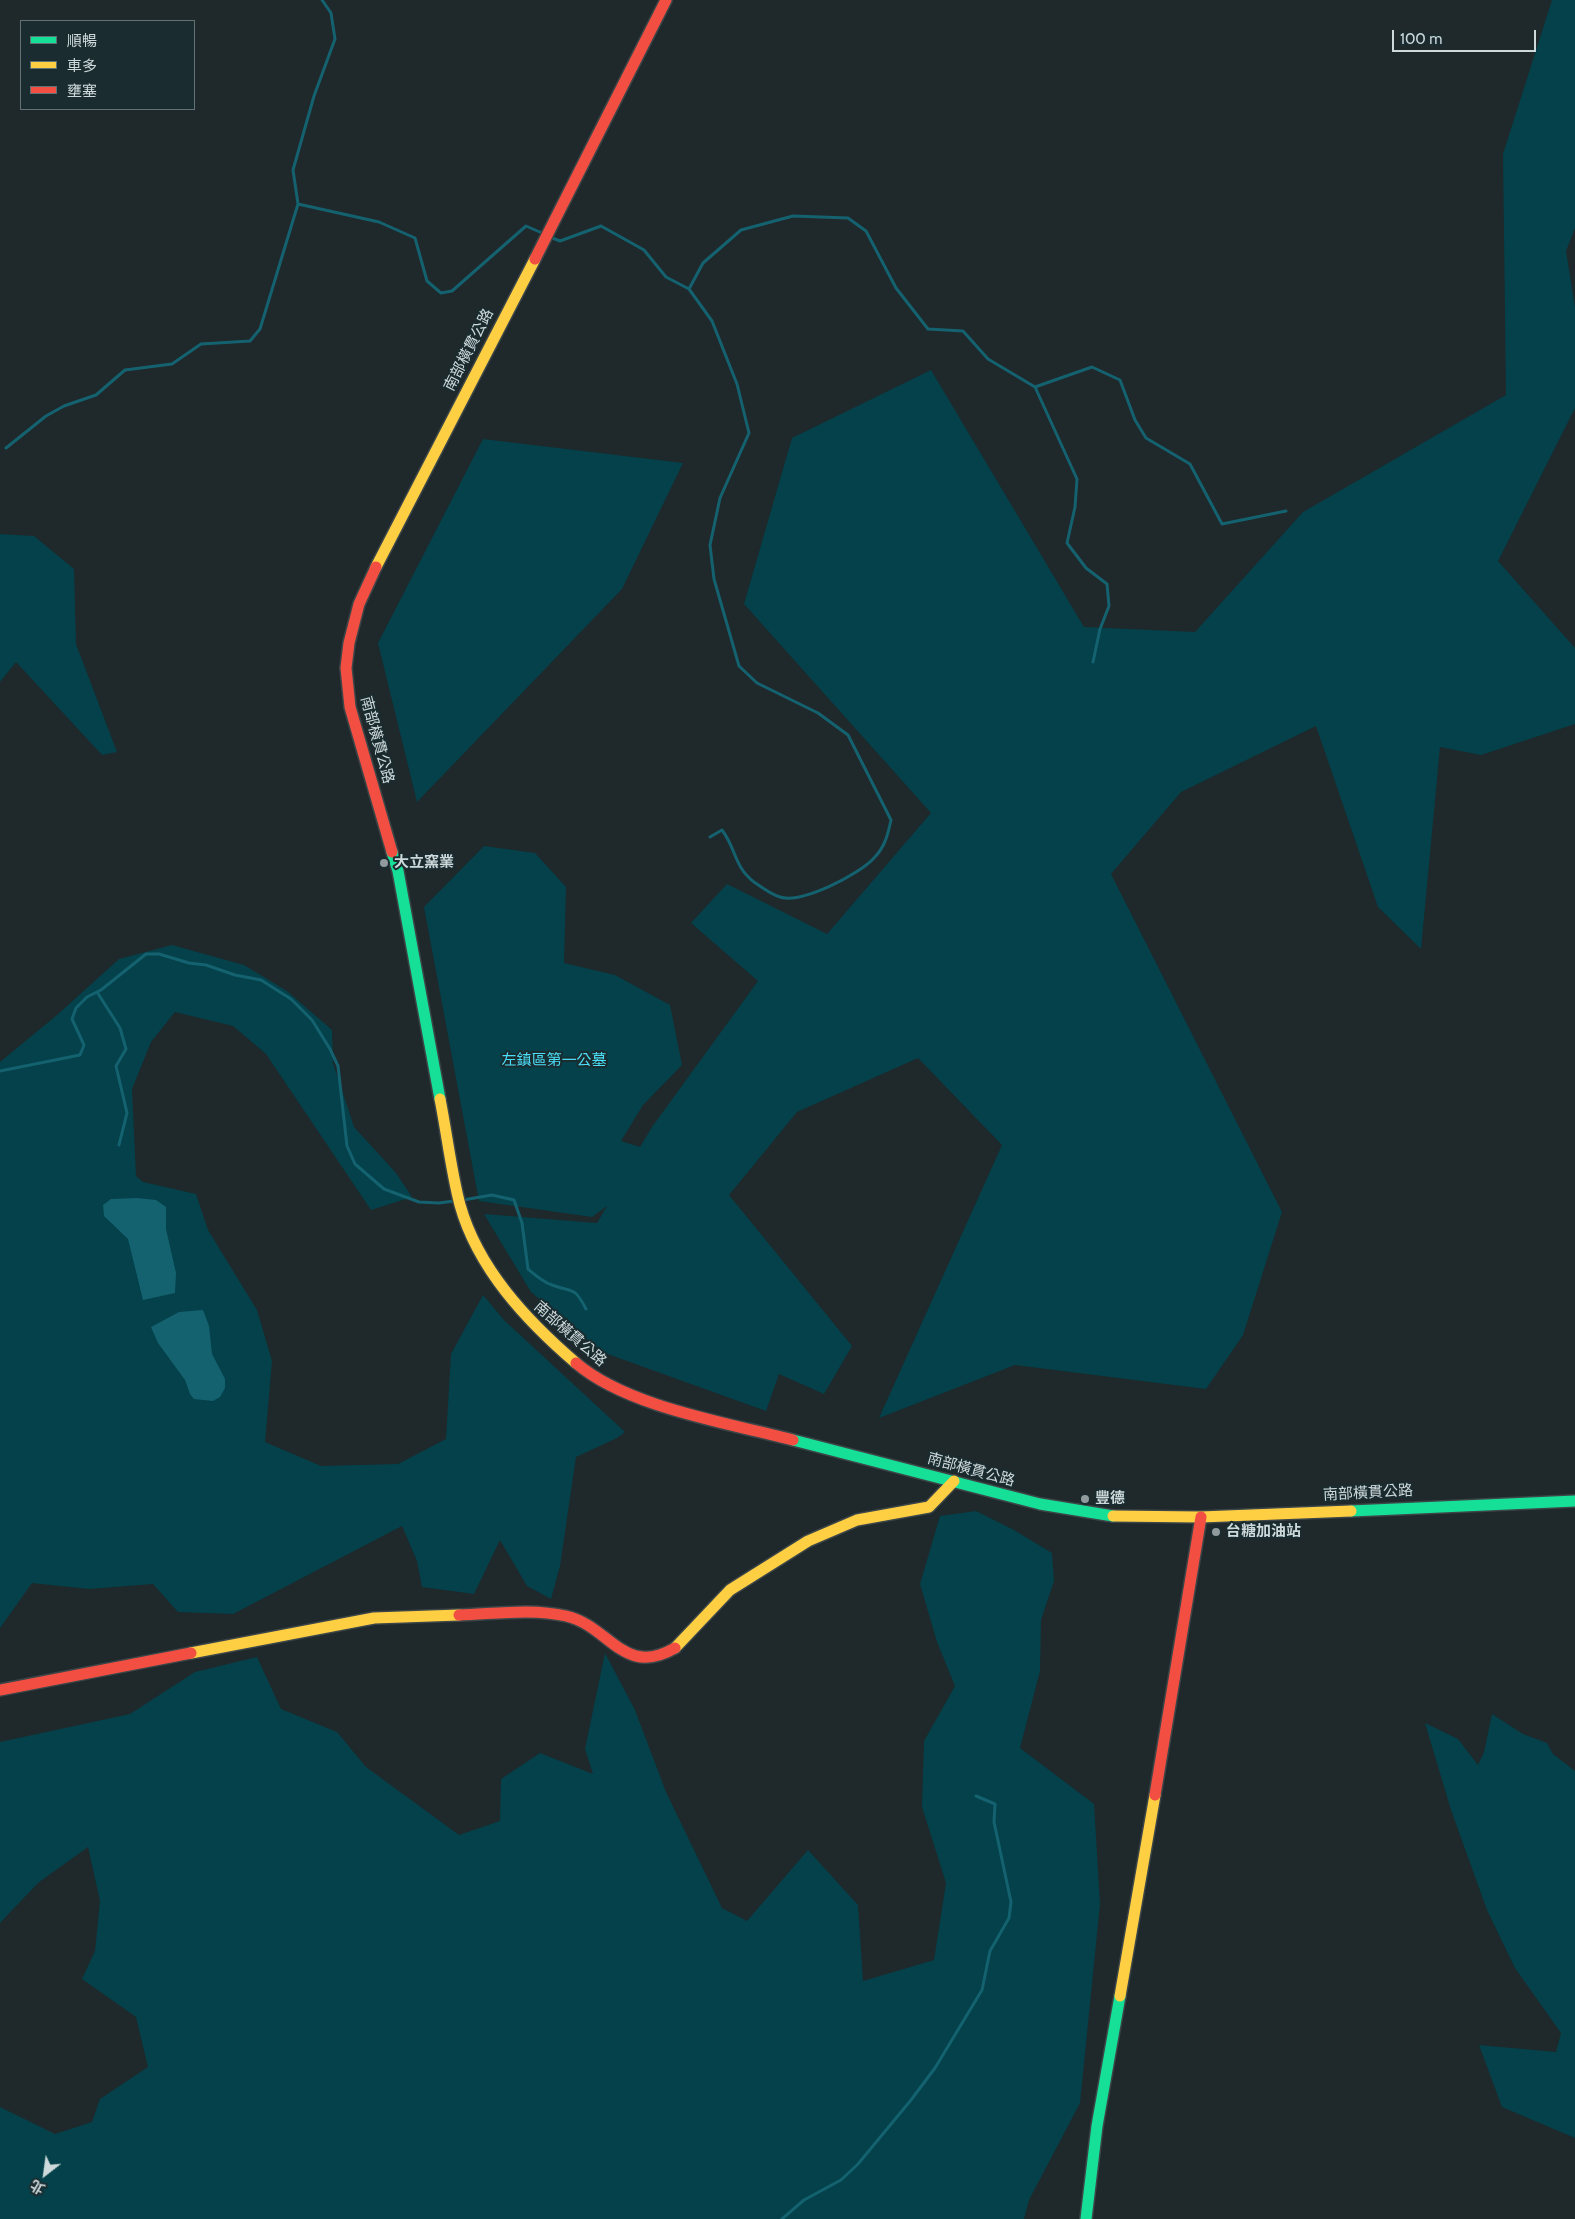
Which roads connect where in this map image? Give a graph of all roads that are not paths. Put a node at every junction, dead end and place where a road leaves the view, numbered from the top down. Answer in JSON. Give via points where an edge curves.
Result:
{"nodes":[{"id":1,"x":666,"y":0,"type":"edge"},
{"id":2,"x":954,"y":1480,"type":"junction"},
{"id":3,"x":1575,"y":1501,"type":"edge"},
{"id":4,"x":1201,"y":1517,"type":"junction"},
{"id":5,"x":0,"y":1690,"type":"edge"},
{"id":6,"x":1086,"y":2219,"type":"edge"}],
"edges":[{"from":1,"to":2,"type":"main road","name":"南部橫貫公路","via":[[371,576],[354,621],[346,668],[354,724],[398,871],[459,1199],[480,1253],[509,1296],[581,1368],[606,1384],[696,1415]]},
{"from":2,"to":4,"type":"main road","name":"南部橫貫公路","via":[[1040,1504],[1083,1512],[1116,1516]]},
{"from":2,"to":5,"type":"main road","via":[[929,1507],[857,1520],[808,1541],[730,1590],[674,1649],[647,1659],[631,1655],[583,1622],[567,1616],[540,1612],[374,1618]]},
{"from":3,"to":4,"type":"main road","name":"南部橫貫公路"},
{"from":4,"to":6,"type":"main road","via":[[1097,2126]]}]}
